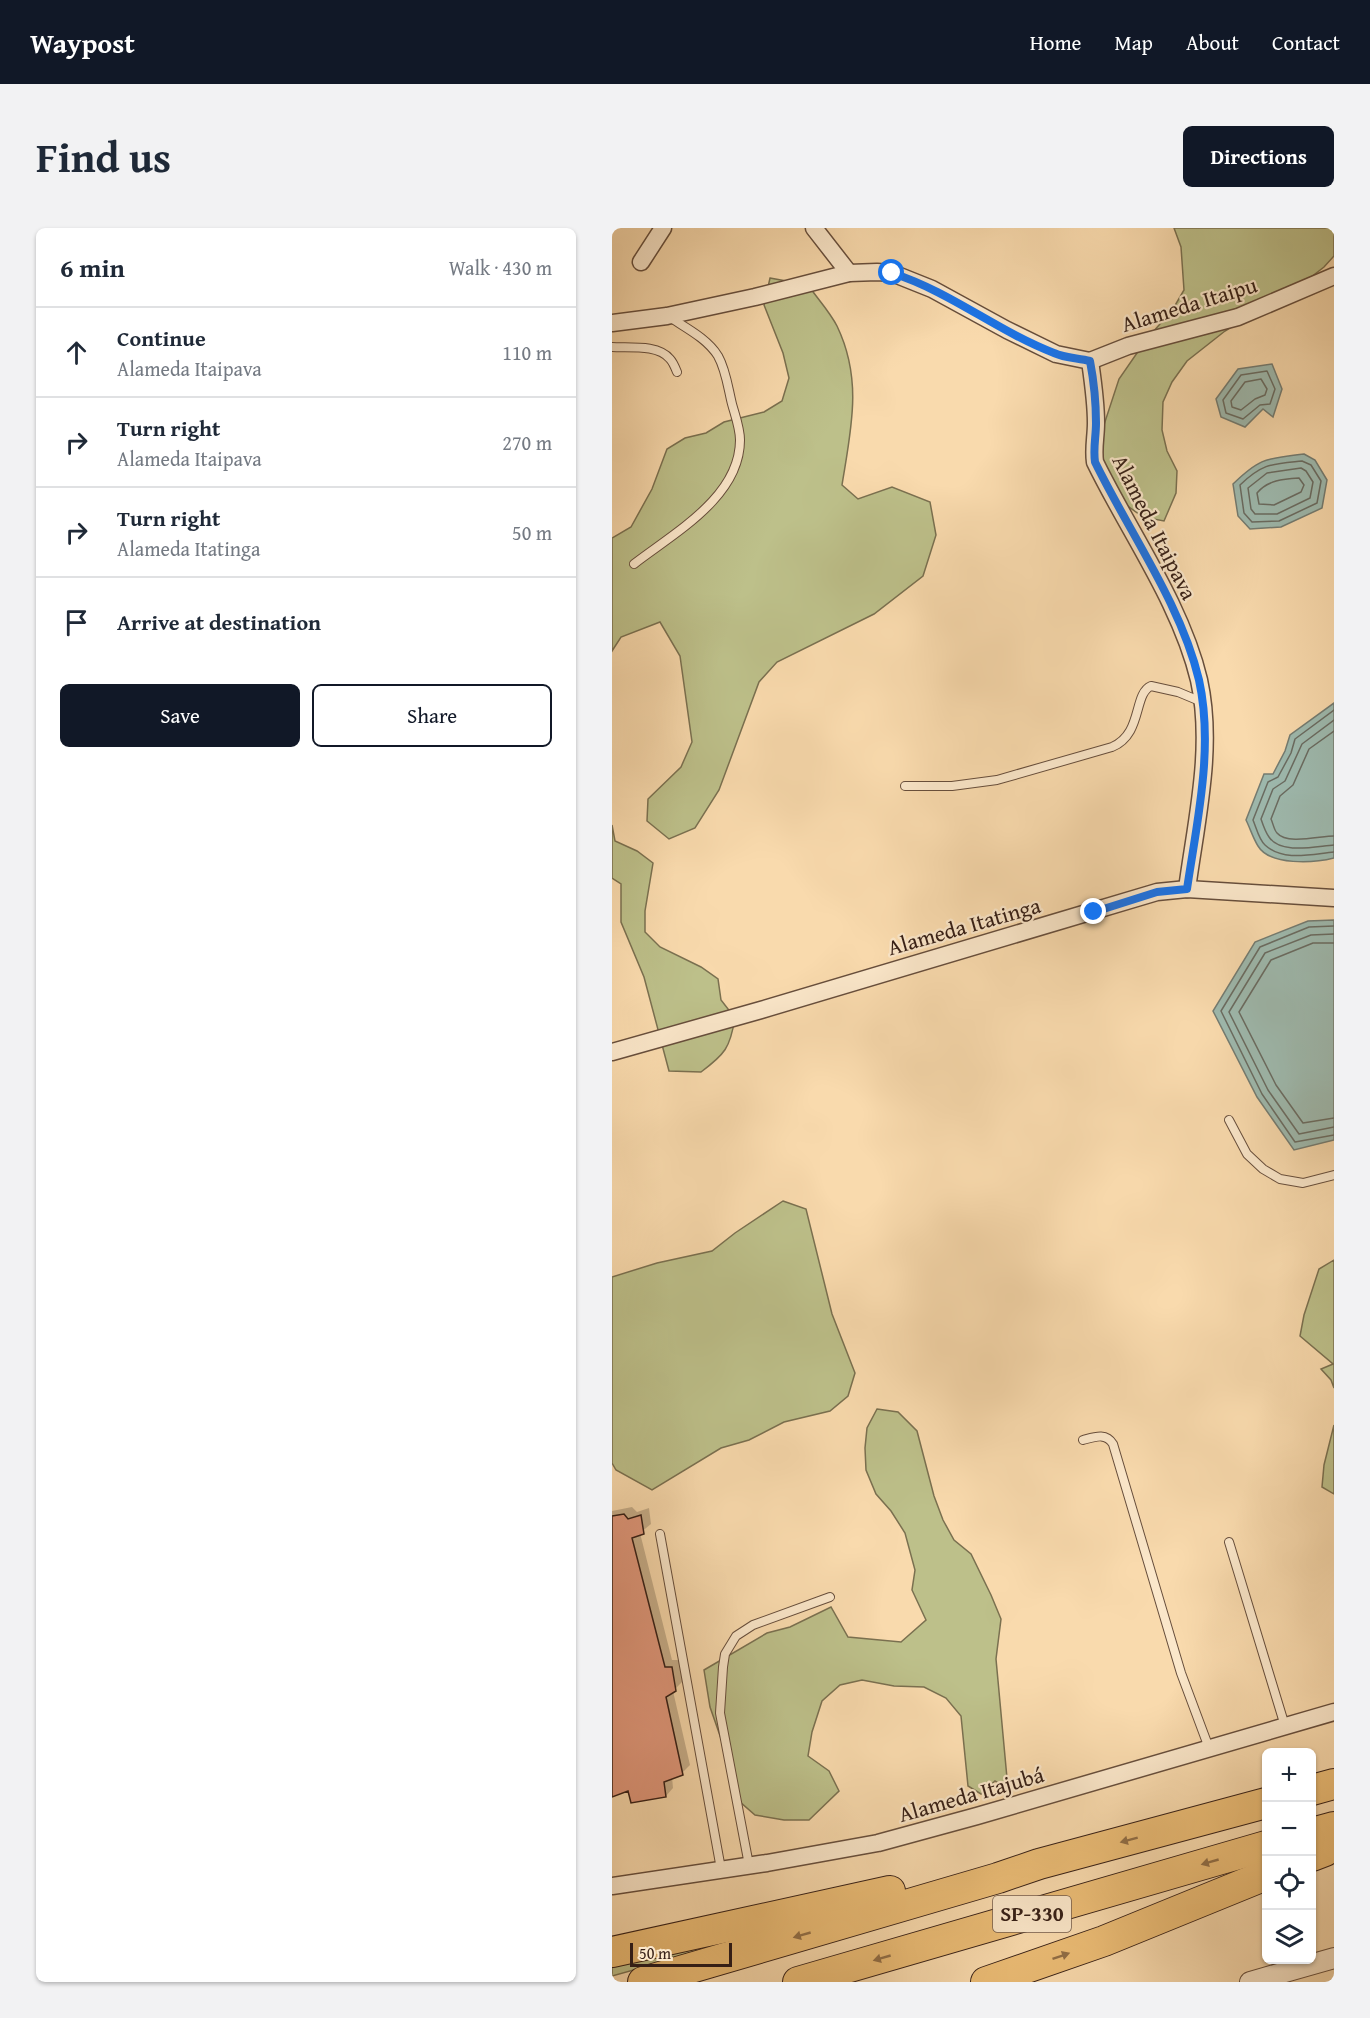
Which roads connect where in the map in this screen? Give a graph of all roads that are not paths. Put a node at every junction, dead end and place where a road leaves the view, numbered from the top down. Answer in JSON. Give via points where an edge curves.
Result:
{"nodes":[{"id":1,"x":663,"y":228,"type":"edge"},
{"id":2,"x":814,"y":228,"type":"edge"},
{"id":3,"x":641,"y":262,"type":"dead end"},
{"id":4,"x":849,"y":273,"type":"junction"},
{"id":5,"x":1334,"y":276,"type":"edge"},
{"id":6,"x":667,"y":316,"type":"junction"},
{"id":7,"x":612,"y":323,"type":"edge"},
{"id":8,"x":612,"y":347,"type":"edge"},
{"id":9,"x":1090,"y":361,"type":"junction"},
{"id":10,"x":677,"y":372,"type":"dead end"},
{"id":11,"x":634,"y":564,"type":"dead end"},
{"id":12,"x":1202,"y":702,"type":"junction"},
{"id":13,"x":905,"y":786,"type":"dead end"},
{"id":14,"x":1187,"y":889,"type":"junction"},
{"id":15,"x":1334,"y":898,"type":"edge"},
{"id":16,"x":612,"y":1052,"type":"edge"},
{"id":17,"x":1228,"y":1120,"type":"dead end"},
{"id":18,"x":1334,"y":1175,"type":"edge"},
{"id":19,"x":1083,"y":1440,"type":"dead end"},
{"id":20,"x":660,"y":1534,"type":"dead end"},
{"id":21,"x":1229,"y":1542,"type":"dead end"},
{"id":22,"x":830,"y":1597,"type":"dead end"},
{"id":23,"x":1334,"y":1712,"type":"edge"},
{"id":24,"x":1285,"y":1726,"type":"junction"},
{"id":25,"x":1209,"y":1748,"type":"junction"},
{"id":26,"x":1334,"y":1784,"type":"edge"},
{"id":27,"x":1316,"y":1789,"type":"edge"},
{"id":28,"x":1262,"y":1804,"type":"edge"},
{"id":29,"x":1262,"y":1847,"type":"edge"},
{"id":30,"x":1039,"y":1864,"type":"junction"},
{"id":31,"x":750,"y":1865,"type":"junction"},
{"id":32,"x":1262,"y":1868,"type":"edge"},
{"id":33,"x":721,"y":1869,"type":"junction"},
{"id":34,"x":1262,"y":1877,"type":"edge"},
{"id":35,"x":612,"y":1886,"type":"edge"},
{"id":36,"x":612,"y":1952,"type":"edge"},
{"id":37,"x":1334,"y":1958,"type":"edge"},
{"id":38,"x":643,"y":1982,"type":"edge"},
{"id":39,"x":798,"y":1982,"type":"edge"},
{"id":40,"x":870,"y":1982,"type":"edge"},
{"id":41,"x":986,"y":1982,"type":"edge"},
{"id":42,"x":1250,"y":1982,"type":"edge"}],
"edges":[{"from":1,"to":3,"type":"street"},
{"from":2,"to":4,"type":"street"},
{"from":4,"to":6,"type":"street"},
{"from":4,"to":9,"type":"street","via":[[892,273],[958,302],[1056,354]]},
{"from":5,"to":9,"type":"street","name":"Alameda Itaipu","via":[[1238,316],[1128,346]]},
{"from":6,"to":7,"type":"street"},
{"from":6,"to":11,"type":"lane","via":[[708,344],[717,355],[738,428],[738,458],[730,479],[710,505]]},
{"from":8,"to":10,"type":"lane","via":[[658,351],[668,357]]},
{"from":9,"to":12,"type":"street","name":"Alameda Itaipava","via":[[1095,390],[1095,462],[1170,603],[1191,653]]},
{"from":12,"to":13,"type":"lane","via":[[1151,686],[1145,689],[1128,737],[1112,747],[997,780],[952,786]]},
{"from":12,"to":14,"type":"street","name":"Alameda Itaipava","via":[[1205,744]]},
{"from":14,"to":15,"type":"street","name":"Alameda Itatinga"},
{"from":14,"to":16,"type":"street","name":"Alameda Itatinga","via":[[1157,892]]},
{"from":17,"to":18,"type":"lane","via":[[1246,1154],[1280,1179],[1303,1183]]},
{"from":19,"to":25,"type":"lane","via":[[1104,1436],[1113,1443],[1180,1673]]},
{"from":20,"to":33,"type":"lane"},
{"from":21,"to":24,"type":"lane"},
{"from":22,"to":31,"type":"lane","via":[[753,1625],[736,1636],[725,1654],[720,1713]]},
{"from":23,"to":24,"type":"street","name":"Alameda Itajubá"},
{"from":24,"to":25,"type":"street","name":"Alameda Itajubá"},
{"from":25,"to":31,"type":"street","name":"Alameda Itajubá","via":[[878,1843]]},
{"from":26,"to":27,"type":"highway"},
{"from":28,"to":30,"type":"highway","one_way":true},
{"from":29,"to":39,"type":"highway","number":"SP-330","one_way":true},
{"from":30,"to":36,"type":"highway","via":[[941,1880]]},
{"from":30,"to":38,"type":"highway","one_way":true},
{"from":31,"to":33,"type":"street","name":"Alameda Itajubá"},
{"from":32,"to":40,"type":"highway","number":"SP-330"},
{"from":33,"to":35,"type":"street","name":"Alameda Itajubá"},
{"from":41,"to":34,"type":"highway","one_way":true,"via":[[1104,1941]]},
{"from":37,"to":42,"type":"street"}]}
